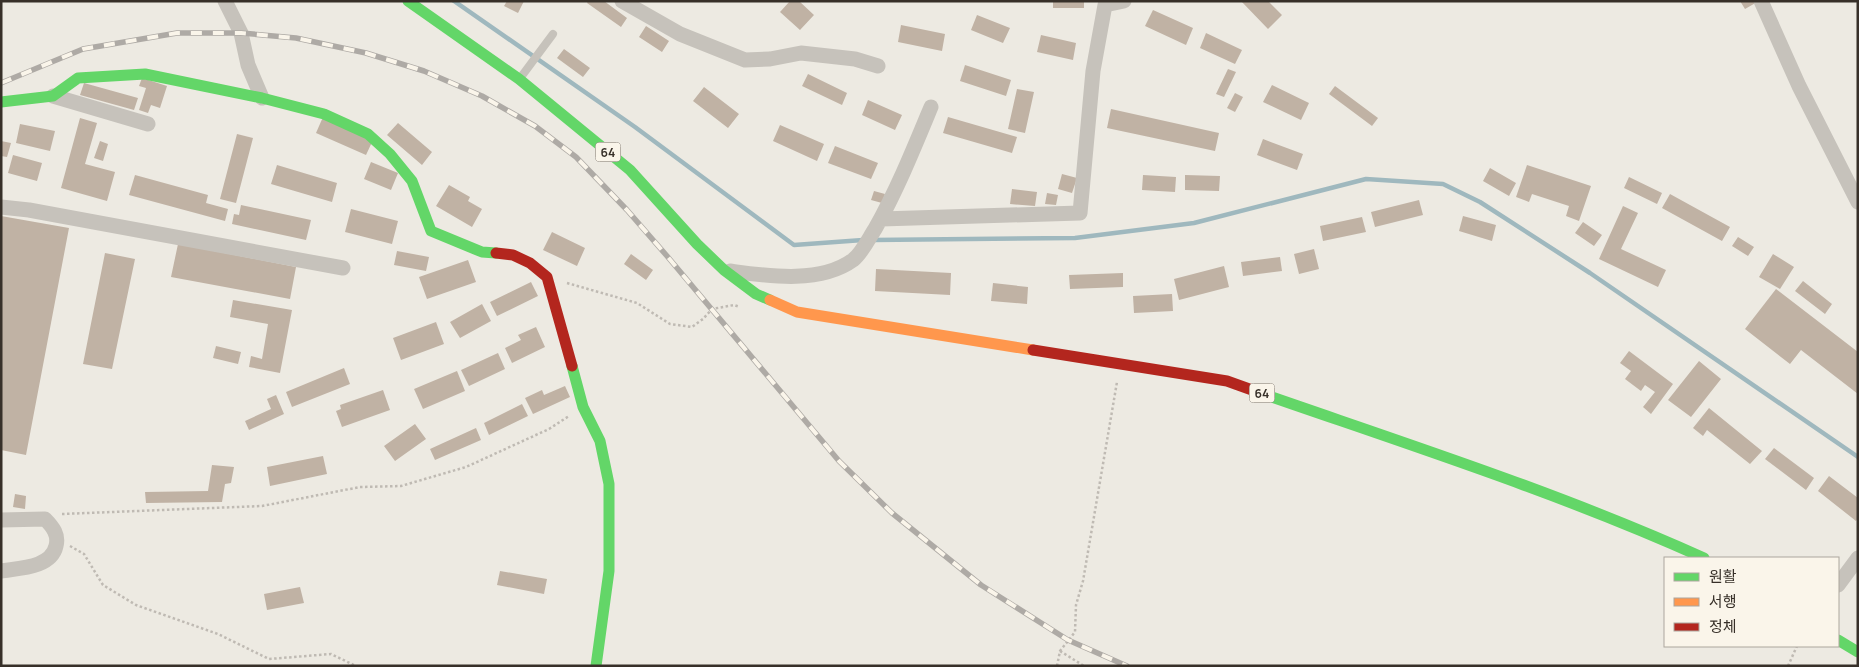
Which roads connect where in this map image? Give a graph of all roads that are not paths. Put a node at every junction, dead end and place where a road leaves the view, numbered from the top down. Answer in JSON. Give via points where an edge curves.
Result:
{"nodes":[{"id":1,"x":226,"y":1,"type":"edge"},
{"id":2,"x":408,"y":1,"type":"edge"},
{"id":3,"x":622,"y":1,"type":"edge"},
{"id":4,"x":1124,"y":1,"type":"edge"},
{"id":5,"x":1761,"y":1,"type":"edge"},
{"id":6,"x":553,"y":34,"type":"dead end"},
{"id":7,"x":878,"y":66,"type":"dead end"},
{"id":8,"x":519,"y":79,"type":"junction"},
{"id":9,"x":54,"y":96,"type":"junction"},
{"id":10,"x":262,"y":98,"type":"junction"},
{"id":11,"x":1,"y":102,"type":"edge"},
{"id":12,"x":931,"y":107,"type":"dead end"},
{"id":13,"x":148,"y":124,"type":"dead end"},
{"id":14,"x":1858,"y":202,"type":"edge"},
{"id":15,"x":1,"y":207,"type":"edge"},
{"id":16,"x":881,"y":219,"type":"junction"},
{"id":17,"x":343,"y":268,"type":"dead end"},
{"id":18,"x":724,"y":270,"type":"junction"},
{"id":19,"x":1,"y":520,"type":"edge"},
{"id":20,"x":1702,"y":557,"type":"edge"},
{"id":21,"x":1858,"y":558,"type":"edge"},
{"id":22,"x":1,"y":571,"type":"edge"},
{"id":23,"x":1839,"y":584,"type":"edge"},
{"id":24,"x":1839,"y":641,"type":"edge"},
{"id":25,"x":1858,"y":652,"type":"edge"},
{"id":26,"x":596,"y":666,"type":"edge"}],
"edges":[{"from":1,"to":10,"type":"street","via":[[242,33],[248,66]]},
{"from":2,"to":8,"type":"main road","number":"64"},
{"from":3,"to":7,"type":"street","via":[[680,34],[744,60],[801,53],[855,58]]},
{"from":4,"to":16,"type":"street","via":[[1105,5],[1093,71],[1080,213]]},
{"from":5,"to":14,"type":"street","via":[[1798,86]]},
{"from":6,"to":8,"type":"lane"},
{"from":8,"to":18,"type":"main road","number":"64","via":[[630,170]]},
{"from":9,"to":10,"type":"main road","via":[[78,78],[145,74]]},
{"from":9,"to":11,"type":"main road"},
{"from":9,"to":13,"type":"street"},
{"from":10,"to":26,"type":"main road","via":[[324,114],[368,134],[412,181],[431,231],[482,252],[513,255],[530,263],[547,278],[583,407],[600,441],[609,484],[609,571]]},
{"from":12,"to":16,"type":"street"},
{"from":15,"to":17,"type":"street"},
{"from":16,"to":18,"type":"street","via":[[854,259],[832,270],[804,276],[770,276]]},
{"from":18,"to":20,"type":"main road","number":"64","via":[[756,294],[797,312],[1227,380],[1532,488],[1638,528]]},
{"from":19,"to":22,"type":"street","via":[[44,519],[58,539],[54,553],[43,562]]},
{"from":21,"to":23,"type":"street"},
{"from":24,"to":25,"type":"main road"}]}
